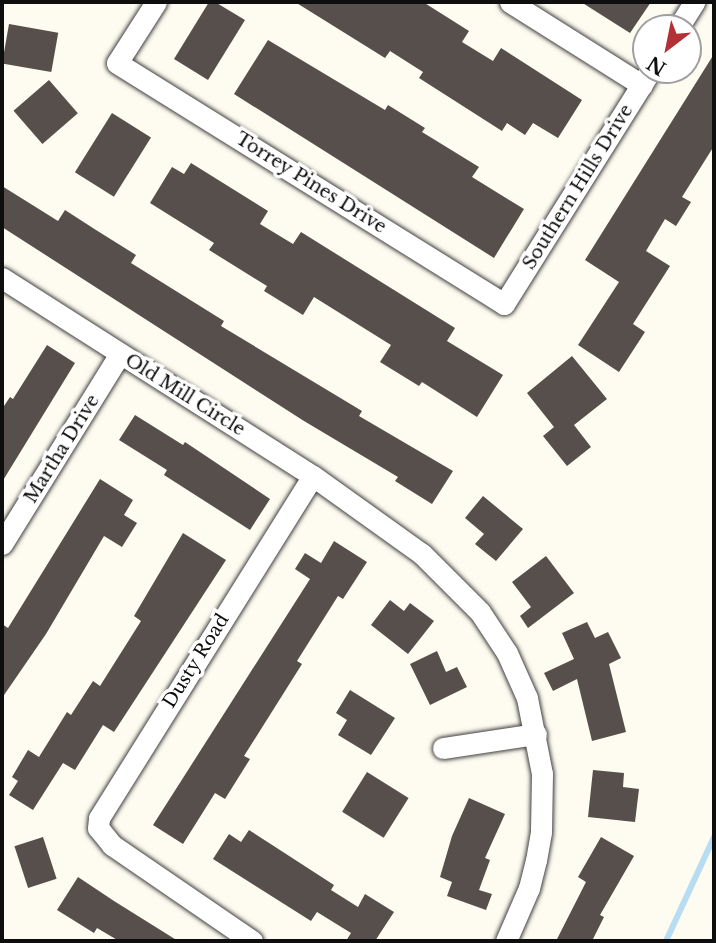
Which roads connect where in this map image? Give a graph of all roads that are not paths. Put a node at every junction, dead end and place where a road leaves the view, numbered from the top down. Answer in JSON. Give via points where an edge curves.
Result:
{"nodes":[{"id":1,"x":156,"y":2,"type":"edge"},
{"id":2,"x":510,"y":2,"type":"edge"},
{"id":3,"x":632,"y":70,"type":"edge"},
{"id":4,"x":643,"y":84,"type":"edge"},
{"id":5,"x":2,"y":278,"type":"edge"},
{"id":6,"x":504,"y":304,"type":"joint"},
{"id":7,"x":120,"y":354,"type":"junction"},
{"id":8,"x":313,"y":477,"type":"junction"},
{"id":9,"x":2,"y":544,"type":"edge"},
{"id":10,"x":536,"y":734,"type":"junction"},
{"id":11,"x":443,"y":748,"type":"dead end"},
{"id":12,"x":251,"y":941,"type":"edge"},
{"id":13,"x":506,"y":941,"type":"edge"}],
"edges":[{"from":1,"to":6,"type":"street","name":"Torrey Pines Drive","via":[[117,63]]},
{"from":2,"to":3,"type":"street"},
{"from":4,"to":6,"type":"street","name":"Southern Hills Drive"},
{"from":5,"to":7,"type":"street","name":"Old Mill Circle"},
{"from":7,"to":8,"type":"street","name":"Old Mill Circle"},
{"from":7,"to":9,"type":"street","name":"Martha Drive"},
{"from":8,"to":10,"type":"street","name":"Old Mill Circle","via":[[422,554],[480,612],[518,675]]},
{"from":8,"to":12,"type":"street","name":"Dusty Road","via":[[99,818],[98,828],[112,845]]},
{"from":10,"to":11,"type":"street"},
{"from":10,"to":13,"type":"street","name":"Old Mill Circle","via":[[542,774],[541,832],[529,888]]}]}
